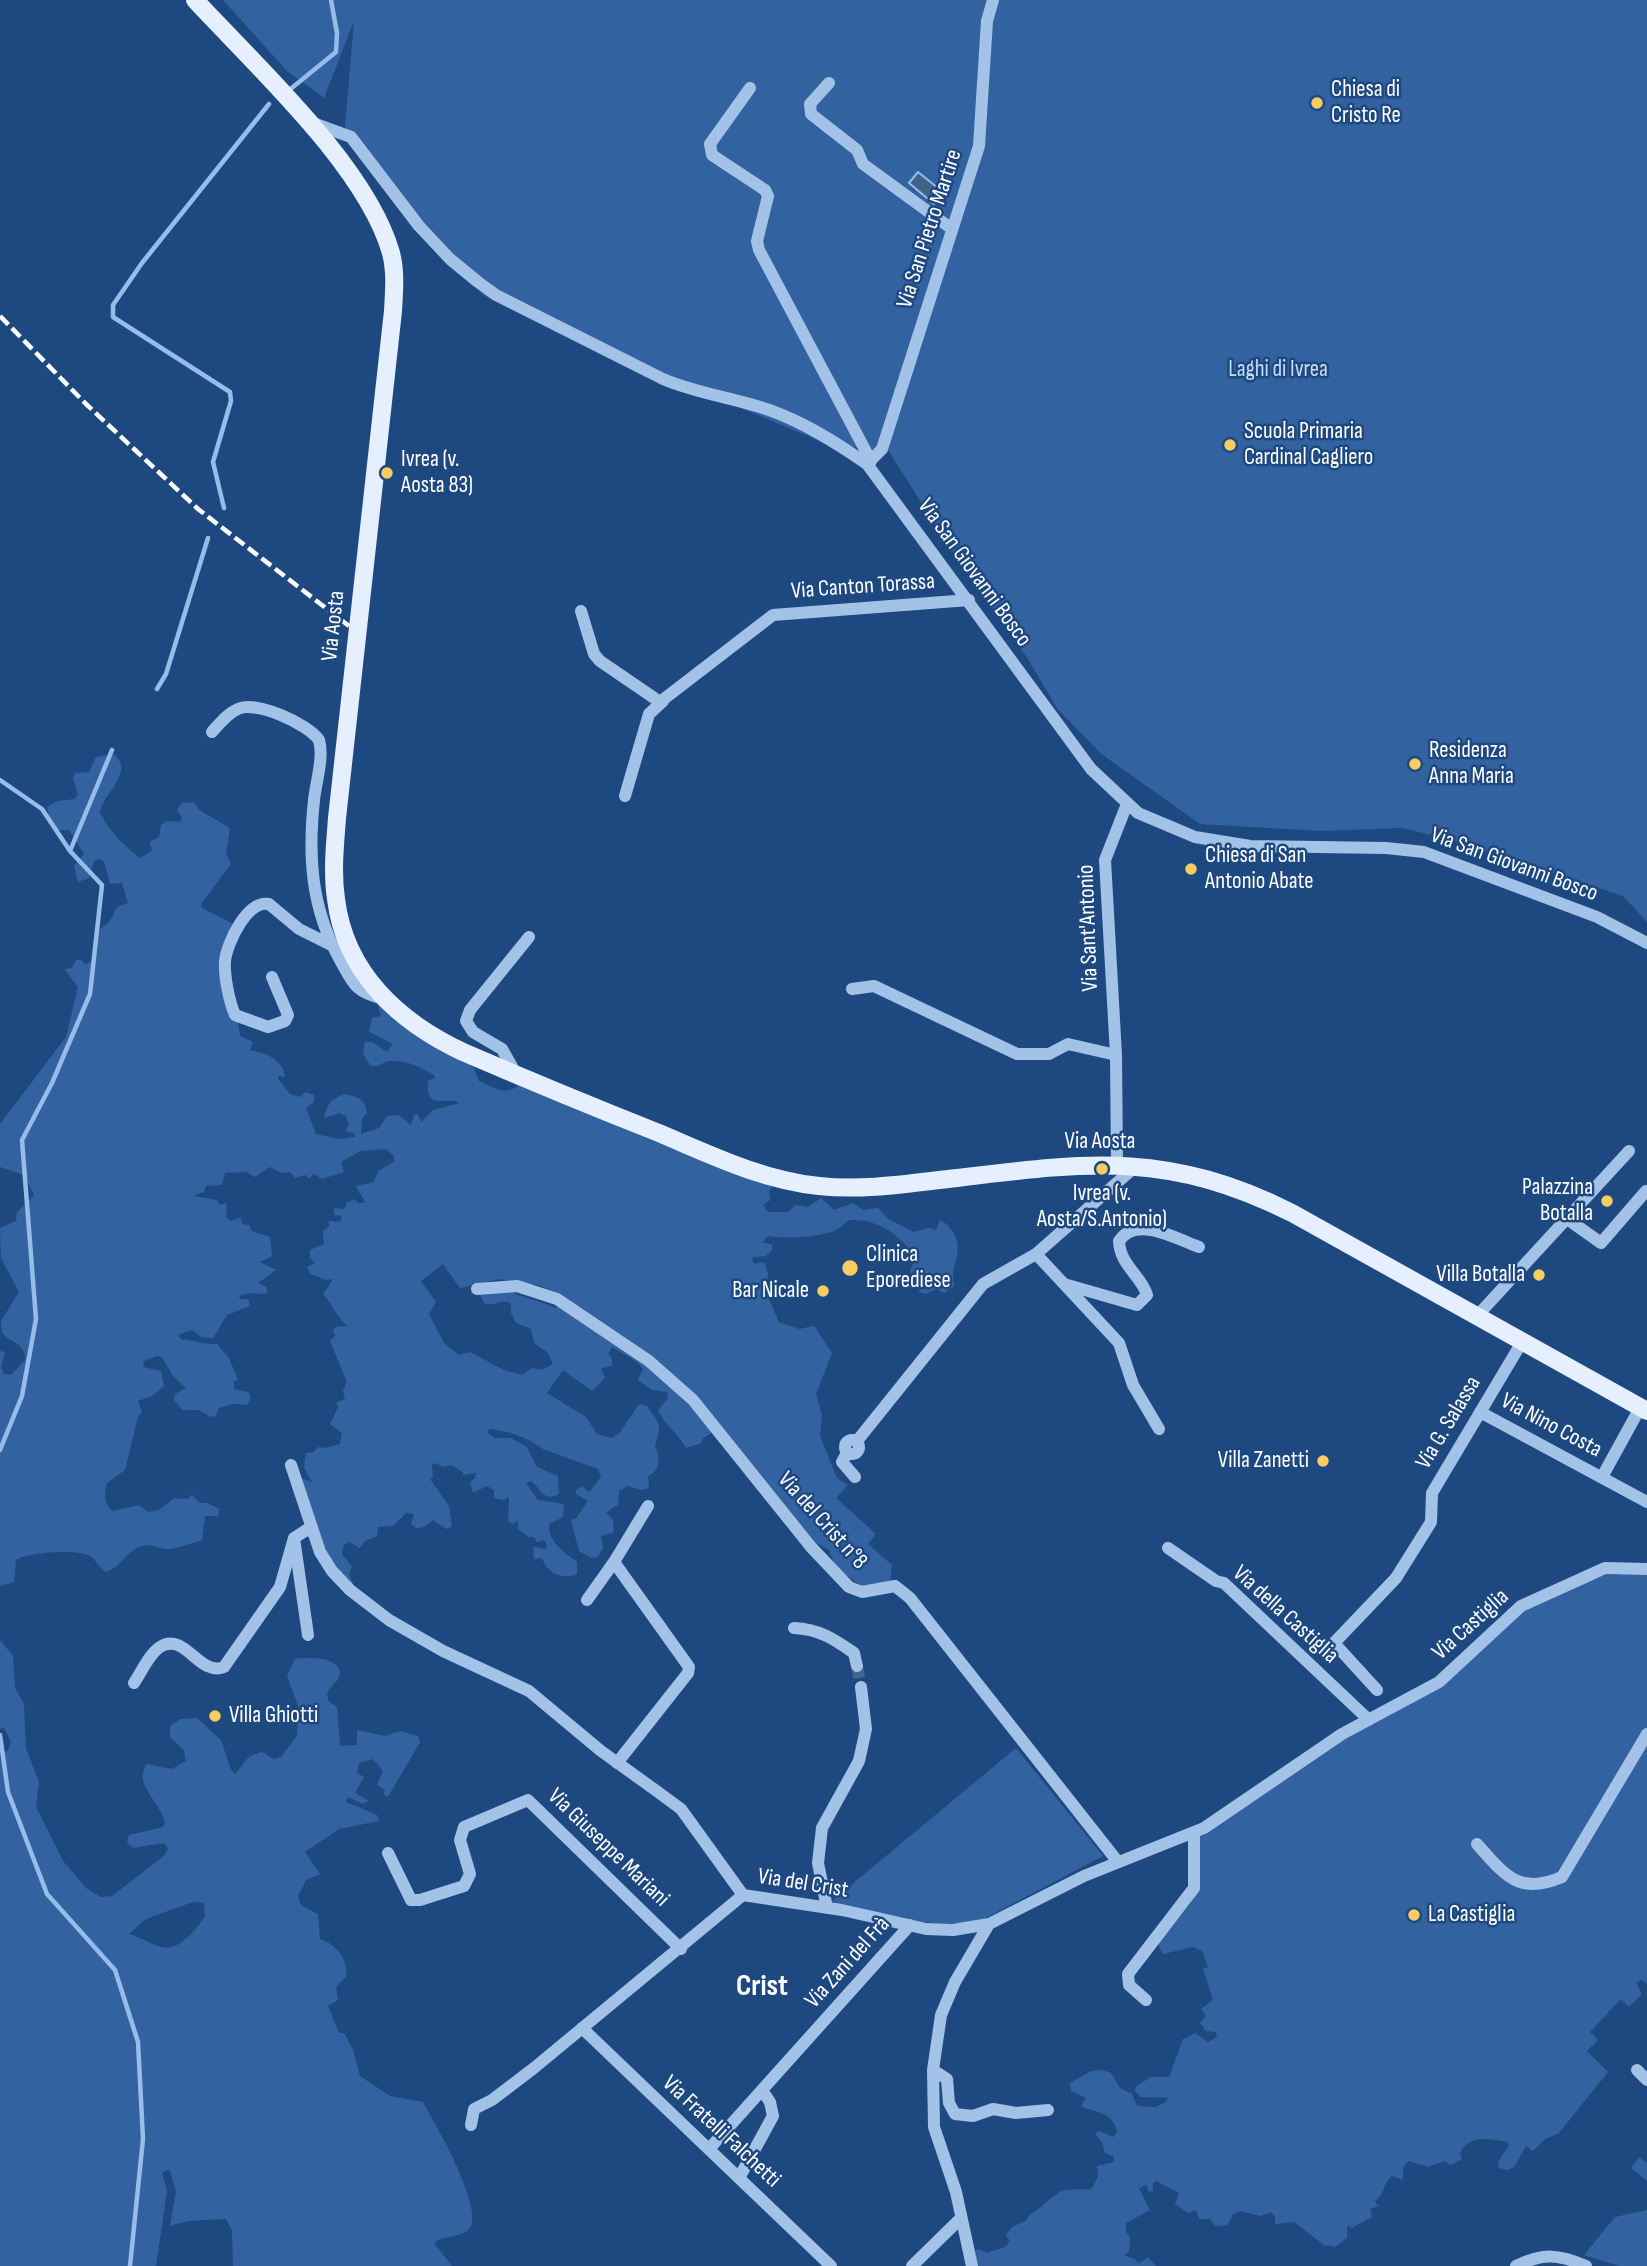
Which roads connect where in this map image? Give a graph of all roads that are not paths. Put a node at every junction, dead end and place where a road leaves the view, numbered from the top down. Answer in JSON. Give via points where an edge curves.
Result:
{"nodes":[{"id":1,"x":195,"y":0,"type":"edge"},
{"id":2,"x":993,"y":0,"type":"edge"},
{"id":3,"x":829,"y":83,"type":"dead end"},
{"id":4,"x":750,"y":88,"type":"dead end"},
{"id":5,"x":306,"y":121,"type":"junction"},
{"id":6,"x":953,"y":229,"type":"junction"},
{"id":7,"x":869,"y":463,"type":"junction"},
{"id":8,"x":969,"y":600,"type":"junction"},
{"id":9,"x":581,"y":611,"type":"dead end"},
{"id":10,"x":663,"y":701,"type":"junction"},
{"id":11,"x":212,"y":732,"type":"dead end"},
{"id":12,"x":625,"y":796,"type":"dead end"},
{"id":13,"x":1127,"y":804,"type":"junction"},
{"id":14,"x":529,"y":937,"type":"dead end"},
{"id":15,"x":1647,"y":943,"type":"edge"},
{"id":16,"x":332,"y":946,"type":"junction"},
{"id":17,"x":272,"y":977,"type":"dead end"},
{"id":18,"x":852,"y":989,"type":"dead end"},
{"id":19,"x":384,"y":999,"type":"junction"},
{"id":20,"x":1048,"y":1039,"type":"dead end"},
{"id":21,"x":1068,"y":1044,"type":"junction"},
{"id":22,"x":1115,"y":1055,"type":"junction"},
{"id":23,"x":516,"y":1074,"type":"junction"},
{"id":24,"x":1629,"y":1151,"type":"dead end"},
{"id":25,"x":1117,"y":1163,"type":"junction"},
{"id":26,"x":1136,"y":1165,"type":"junction"},
{"id":27,"x":1646,"y":1191,"type":"edge"},
{"id":28,"x":1566,"y":1218,"type":"junction"},
{"id":29,"x":1199,"y":1247,"type":"dead end"},
{"id":30,"x":1036,"y":1254,"type":"junction"},
{"id":31,"x":1063,"y":1284,"type":"junction"},
{"id":32,"x":477,"y":1289,"type":"dead end"},
{"id":33,"x":1477,"y":1316,"type":"junction"},
{"id":34,"x":1522,"y":1342,"type":"junction"},
{"id":35,"x":1644,"y":1409,"type":"edge"},
{"id":36,"x":1480,"y":1412,"type":"junction"},
{"id":37,"x":1159,"y":1430,"type":"dead end"},
{"id":38,"x":290,"y":1465,"type":"dead end"},
{"id":39,"x":855,"y":1477,"type":"dead end"},
{"id":40,"x":1602,"y":1477,"type":"junction"},
{"id":41,"x":1647,"y":1502,"type":"edge"},
{"id":42,"x":648,"y":1506,"type":"dead end"},
{"id":43,"x":314,"y":1534,"type":"junction"},
{"id":44,"x":294,"y":1538,"type":"junction"},
{"id":45,"x":1168,"y":1548,"type":"dead end"},
{"id":46,"x":614,"y":1562,"type":"junction"},
{"id":47,"x":1647,"y":1569,"type":"edge"},
{"id":48,"x":587,"y":1600,"type":"dead end"},
{"id":49,"x":794,"y":1628,"type":"dead end"},
{"id":50,"x":308,"y":1635,"type":"dead end"},
{"id":51,"x":857,"y":1666,"type":"tunnel mouth"},
{"id":52,"x":134,"y":1683,"type":"dead end"},
{"id":53,"x":861,"y":1687,"type":"tunnel mouth"},
{"id":54,"x":1377,"y":1690,"type":"dead end"},
{"id":55,"x":1369,"y":1720,"type":"junction"},
{"id":56,"x":1647,"y":1734,"type":"edge"},
{"id":57,"x":617,"y":1763,"type":"junction"},
{"id":58,"x":1194,"y":1832,"type":"junction"},
{"id":59,"x":1477,"y":1844,"type":"dead end"},
{"id":60,"x":388,"y":1853,"type":"dead end"},
{"id":61,"x":1118,"y":1862,"type":"junction"},
{"id":62,"x":743,"y":1895,"type":"junction"},
{"id":63,"x":827,"y":1908,"type":"junction"},
{"id":64,"x":989,"y":1924,"type":"junction"},
{"id":65,"x":910,"y":1926,"type":"junction"},
{"id":66,"x":681,"y":1949,"type":"junction"},
{"id":67,"x":1146,"y":2000,"type":"dead end"},
{"id":68,"x":582,"y":2028,"type":"junction"},
{"id":69,"x":933,"y":2070,"type":"junction"},
{"id":70,"x":1636,"y":2070,"type":"dead end"},
{"id":71,"x":1647,"y":2080,"type":"edge"},
{"id":72,"x":762,"y":2090,"type":"junction"},
{"id":73,"x":1048,"y":2110,"type":"dead end"},
{"id":74,"x":471,"y":2124,"type":"dead end"},
{"id":75,"x":709,"y":2149,"type":"junction"},
{"id":76,"x":740,"y":2178,"type":"junction"},
{"id":77,"x":960,"y":2216,"type":"junction"},
{"id":78,"x":831,"y":2266,"type":"edge"},
{"id":79,"x":912,"y":2266,"type":"edge"},
{"id":80,"x":972,"y":2266,"type":"edge"},
{"id":81,"x":1516,"y":2266,"type":"edge"},
{"id":82,"x":1586,"y":2266,"type":"edge"}],
"edges":[{"from":1,"to":5,"type":"main road","name":"Via Aosta"},
{"from":2,"to":6,"type":"street","name":"Via San Pietro Martire","via":[[985,42],[979,146]]},
{"from":3,"to":6,"type":"street","via":[[810,104],[811,114],[857,150],[863,164]]},
{"from":4,"to":7,"type":"street","via":[[710,150],[765,190],[768,196],[759,250]]},
{"from":5,"to":7,"type":"street","name":"Via San Giovanni Bosco","via":[[351,137],[419,226],[450,259],[496,295],[687,390],[772,411],[813,429]]},
{"from":5,"to":19,"type":"main road","name":"Via Aosta","via":[[365,194],[385,234],[394,272],[334,872],[344,934],[358,964]]},
{"from":6,"to":7,"type":"street","name":"Via San Pietro Martire","via":[[882,449]]},
{"from":7,"to":8,"type":"street","name":"Via San Giovanni Bosco"},
{"from":8,"to":10,"type":"street","name":"Via Canton Torassa","via":[[773,615]]},
{"from":8,"to":13,"type":"street","name":"Via San Giovanni Bosco","via":[[1091,769]]},
{"from":9,"to":10,"type":"street","via":[[600,661],[654,701]]},
{"from":10,"to":12,"type":"street","name":"Via Canton Torassa","via":[[649,714]]},
{"from":11,"to":16,"type":"street","via":[[238,709],[251,706],[311,730],[319,740],[312,880]]},
{"from":13,"to":15,"type":"street","name":"Via San Giovanni Bosco","via":[[1168,826],[1219,841],[1424,852],[1597,917]]},
{"from":13,"to":22,"type":"street","name":"Via Sant'Antonio","via":[[1105,860]]},
{"from":14,"to":23,"type":"street","via":[[466,1021],[473,1032],[502,1049]]},
{"from":16,"to":17,"type":"street","via":[[299,929],[269,904],[257,905],[248,912],[226,958],[235,1015],[268,1027],[285,1021],[288,1015]]},
{"from":16,"to":19,"type":"street","via":[[363,994]]},
{"from":18,"to":21,"type":"street","via":[[874,986],[1017,1054],[1049,1054]]},
{"from":19,"to":23,"type":"main road","name":"Via Aosta","via":[[426,1034]]},
{"from":20,"to":21,"type":"street"},
{"from":21,"to":22,"type":"street"},
{"from":22,"to":25,"type":"street","name":"Via Sant'Antonio"},
{"from":23,"to":25,"type":"main road","name":"Via Aosta","via":[[730,1163],[802,1184],[880,1186]]},
{"from":24,"to":28,"type":"street"},
{"from":25,"to":26,"type":"main road","name":"Via Aosta"},
{"from":26,"to":30,"type":"street"},
{"from":26,"to":33,"type":"main road","name":"Via Aosta","via":[[1182,1172],[1260,1197]]},
{"from":27,"to":28,"type":"street","via":[[1601,1243]]},
{"from":28,"to":33,"type":"street"},
{"from":29,"to":31,"type":"street","via":[[1148,1229],[1122,1236],[1121,1252],[1147,1295],[1137,1304]]},
{"from":30,"to":31,"type":"street"},
{"from":30,"to":39,"type":"street","via":[[983,1284],[857,1441],[858,1452],[847,1452],[842,1462]]},
{"from":31,"to":37,"type":"street","via":[[1119,1343],[1133,1385]]},
{"from":32,"to":61,"type":"street","name":"Via del Crist n°8","via":[[517,1286],[557,1298],[649,1361],[684,1392],[849,1587],[862,1592],[895,1586],[910,1598]]},
{"from":33,"to":34,"type":"main road","name":"Via Aosta"},
{"from":34,"to":35,"type":"main road","name":"Via Aosta"},
{"from":34,"to":36,"type":"street","name":"Via G. Salassa"},
{"from":35,"to":40,"type":"street","name":"Via Nino Costa"},
{"from":36,"to":40,"type":"street","name":"Via Nino Costa"},
{"from":36,"to":54,"type":"street","name":"Via G. Salassa","via":[[1432,1493],[1431,1522],[1403,1567],[1334,1643]]},
{"from":38,"to":43,"type":"street"},
{"from":40,"to":41,"type":"street","name":"Via Nino Costa"},
{"from":42,"to":46,"type":"street"},
{"from":43,"to":44,"type":"street","via":[[308,1529]]},
{"from":43,"to":57,"type":"street","via":[[332,1570],[369,1607],[443,1651],[529,1691]]},
{"from":44,"to":50,"type":"street"},
{"from":44,"to":52,"type":"street","via":[[280,1587],[224,1667],[210,1667],[179,1645],[166,1645],[158,1648]]},
{"from":45,"to":55,"type":"street","name":"Via della Castiglia","via":[[1224,1583]]},
{"from":46,"to":48,"type":"street"},
{"from":46,"to":57,"type":"street","via":[[689,1667]]},
{"from":47,"to":55,"type":"street","name":"Via Castiglia","via":[[1605,1568],[1521,1606],[1439,1682]]},
{"from":49,"to":51,"type":"street","via":[[830,1637],[854,1653]]},
{"from":53,"to":63,"type":"street","via":[[866,1729],[859,1761],[822,1828],[818,1863]]},
{"from":55,"to":58,"type":"street","name":"Via del Crist"},
{"from":56,"to":59,"type":"street","via":[[1562,1877],[1534,1885],[1508,1878]]},
{"from":57,"to":62,"type":"street","via":[[681,1810]]},
{"from":58,"to":61,"type":"street","name":"Via del Crist"},
{"from":58,"to":67,"type":"street","via":[[1194,1888],[1128,1974],[1129,1985]]},
{"from":60,"to":66,"type":"street","name":"Via Giuseppe Mariani","via":[[411,1900],[464,1886],[470,1874],[460,1840],[464,1827],[528,1800]]},
{"from":61,"to":64,"type":"street","name":"Via del Crist"},
{"from":62,"to":63,"type":"street","name":"Via del Crist"},
{"from":62,"to":66,"type":"street","name":"Via del Crist"},
{"from":63,"to":65,"type":"street","name":"Via del Crist"},
{"from":64,"to":65,"type":"street","name":"Via del Crist","via":[[953,1930]]},
{"from":64,"to":69,"type":"street","via":[[941,2015]]},
{"from":65,"to":72,"type":"street","name":"Via Zani del Frà"},
{"from":66,"to":68,"type":"street","name":"Via del Crist"},
{"from":68,"to":74,"type":"street","name":"Via del Crist","via":[[492,2100],[474,2109]]},
{"from":68,"to":75,"type":"street","name":"Via Fratelli Falchetti"},
{"from":69,"to":73,"type":"street","via":[[947,2079],[951,2109],[962,2117],[993,2109],[1016,2113]]},
{"from":69,"to":77,"type":"street","via":[[934,2127]]},
{"from":70,"to":71,"type":"street"},
{"from":72,"to":75,"type":"street","name":"Via Zani del Frà"},
{"from":72,"to":76,"type":"street","via":[[771,2102],[773,2116]]},
{"from":75,"to":76,"type":"street","name":"Via Fratelli Falchetti"},
{"from":76,"to":78,"type":"street","name":"Via Fratelli Falchetti"},
{"from":77,"to":79,"type":"street"},
{"from":77,"to":80,"type":"street"},
{"from":81,"to":82,"type":"street","via":[[1548,2255]]}]}
